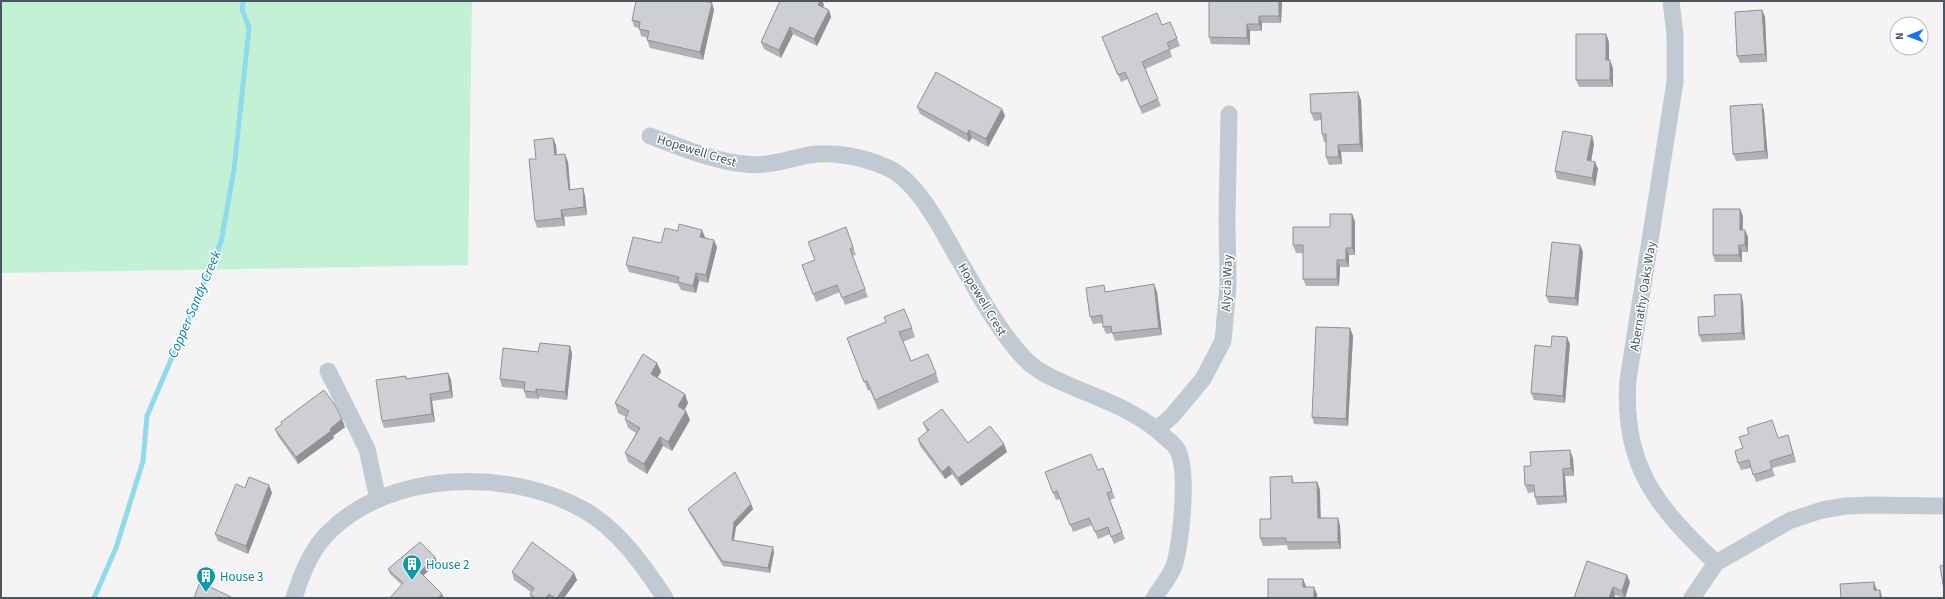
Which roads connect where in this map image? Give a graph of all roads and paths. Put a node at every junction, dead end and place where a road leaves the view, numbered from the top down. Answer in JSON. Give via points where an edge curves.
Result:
{"nodes":[{"id":1,"x":1671,"y":1,"type":"edge"},
{"id":2,"x":1229,"y":114,"type":"dead end"},
{"id":3,"x":650,"y":136,"type":"dead end"},
{"id":4,"x":328,"y":371,"type":"dead end"},
{"id":5,"x":1157,"y":429,"type":"junction"},
{"id":6,"x":378,"y":499,"type":"junction"},
{"id":7,"x":1944,"y":506,"type":"edge"},
{"id":8,"x":1716,"y":563,"type":"junction"},
{"id":9,"x":294,"y":598,"type":"edge"},
{"id":10,"x":665,"y":598,"type":"edge"},
{"id":11,"x":1154,"y":598,"type":"edge"},
{"id":12,"x":1692,"y":598,"type":"edge"}],
"edges":[{"from":1,"to":8,"type":"street","name":"Abernathy Oaks Way","via":[[1675,35],[1675,82],[1626,406],[1634,452],[1654,495],[1684,533]]},
{"from":2,"to":5,"type":"street","name":"Alycia Way","via":[[1228,286],[1223,341],[1203,379],[1172,416]]},
{"from":3,"to":5,"type":"street","name":"Hopewell Crest","via":[[712,158],[746,165],[786,162],[810,155],[835,154],[864,159],[888,168],[918,194],[998,325],[1025,360],[1048,376],[1111,403]]},
{"from":4,"to":6,"type":"street","via":[[367,448]]},
{"from":5,"to":11,"type":"street","name":"Hopewell Crest","via":[[1177,450],[1183,479],[1183,510],[1175,564]]},
{"from":6,"to":9,"type":"street","via":[[351,513],[328,532],[311,556]]},
{"from":6,"to":10,"type":"street","via":[[428,484],[456,481],[493,483],[556,496],[584,510],[610,528]]},
{"from":7,"to":8,"type":"street","via":[[1870,505],[1822,510],[1789,521]]},
{"from":8,"to":12,"type":"street"}]}
